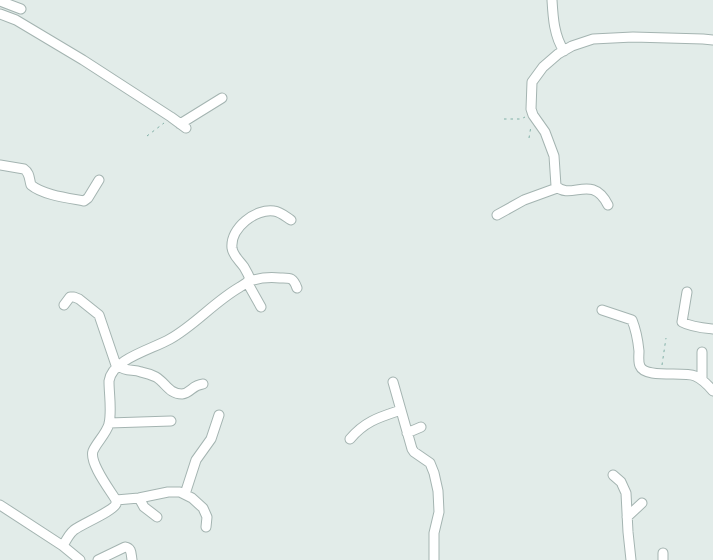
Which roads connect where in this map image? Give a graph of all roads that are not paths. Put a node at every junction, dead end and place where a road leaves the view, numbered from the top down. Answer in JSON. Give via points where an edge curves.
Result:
{"nodes":[{"id":1,"x":552,"y":0,"type":"edge"},
{"id":2,"x":0,"y":1,"type":"edge"},
{"id":3,"x":21,"y":9,"type":"dead end"},
{"id":4,"x":0,"y":14,"type":"edge"},
{"id":5,"x":713,"y":40,"type":"edge"},
{"id":6,"x":564,"y":50,"type":"junction"},
{"id":7,"x":222,"y":98,"type":"dead end"},
{"id":8,"x":0,"y":165,"type":"edge"},
{"id":9,"x":99,"y":180,"type":"dead end"},
{"id":10,"x":558,"y":188,"type":"junction"},
{"id":11,"x":608,"y":205,"type":"dead end"},
{"id":12,"x":497,"y":215,"type":"dead end"},
{"id":13,"x":291,"y":220,"type":"dead end"},
{"id":14,"x":249,"y":282,"type":"junction"},
{"id":15,"x":297,"y":288,"type":"dead end"},
{"id":16,"x":687,"y":292,"type":"dead end"},
{"id":17,"x":64,"y":305,"type":"dead end"},
{"id":18,"x":261,"y":307,"type":"dead end"},
{"id":19,"x":602,"y":310,"type":"dead end"},
{"id":20,"x":713,"y":329,"type":"edge"},
{"id":21,"x":702,"y":352,"type":"dead end"},
{"id":22,"x":118,"y":367,"type":"junction"},
{"id":23,"x":702,"y":380,"type":"junction"},
{"id":24,"x":393,"y":382,"type":"dead end"},
{"id":25,"x":203,"y":384,"type":"dead end"},
{"id":26,"x":713,"y":391,"type":"edge"},
{"id":27,"x":401,"y":410,"type":"junction"},
{"id":28,"x":219,"y":415,"type":"dead end"},
{"id":29,"x":171,"y":421,"type":"dead end"},
{"id":30,"x":109,"y":423,"type":"junction"},
{"id":31,"x":420,"y":427,"type":"dead end"},
{"id":32,"x":408,"y":433,"type":"junction"},
{"id":33,"x":350,"y":439,"type":"dead end"},
{"id":34,"x":613,"y":475,"type":"dead end"},
{"id":35,"x":185,"y":494,"type":"junction"},
{"id":36,"x":138,"y":498,"type":"junction"},
{"id":37,"x":116,"y":500,"type":"junction"},
{"id":38,"x":642,"y":503,"type":"dead end"},
{"id":39,"x":0,"y":505,"type":"edge"},
{"id":40,"x":157,"y":517,"type":"dead end"},
{"id":41,"x":627,"y":518,"type":"junction"},
{"id":42,"x":206,"y":527,"type":"dead end"},
{"id":43,"x":62,"y":546,"type":"junction"},
{"id":44,"x":74,"y":558,"type":"edge"},
{"id":45,"x":98,"y":560,"type":"edge"},
{"id":46,"x":132,"y":560,"type":"edge"},
{"id":47,"x":434,"y":560,"type":"edge"},
{"id":48,"x":631,"y":560,"type":"edge"}],
"edges":[{"from":1,"to":6,"type":"street","via":[[557,38]]},
{"from":2,"to":3,"type":"street"},
{"from":4,"to":7,"type":"street","via":[[16,20],[83,60],[183,126]]},
{"from":5,"to":6,"type":"street","via":[[593,39]]},
{"from":6,"to":10,"type":"street","via":[[543,68],[532,86],[532,112],[545,132],[554,156]]},
{"from":8,"to":9,"type":"street","via":[[24,169],[31,186],[36,189],[84,201]]},
{"from":10,"to":11,"type":"street","via":[[564,191],[593,189]]},
{"from":10,"to":12,"type":"street","via":[[524,200]]},
{"from":13,"to":14,"type":"street","via":[[272,210],[261,212],[239,226],[232,246],[233,254],[244,267]]},
{"from":14,"to":15,"type":"street","via":[[291,278]]},
{"from":14,"to":18,"type":"street"},
{"from":14,"to":22,"type":"street","via":[[219,301],[183,331],[132,356]]},
{"from":16,"to":20,"type":"street","via":[[682,322]]},
{"from":17,"to":22,"type":"street","via":[[74,297],[99,315]]},
{"from":19,"to":23,"type":"street","via":[[632,320],[643,370],[654,374],[684,374]]},
{"from":21,"to":23,"type":"street"},
{"from":22,"to":25,"type":"street","via":[[157,378],[172,392],[186,393]]},
{"from":22,"to":30,"type":"street","via":[[109,377]]},
{"from":23,"to":26,"type":"street"},
{"from":24,"to":27,"type":"street"},
{"from":27,"to":32,"type":"street"},
{"from":27,"to":33,"type":"street","via":[[371,421]]},
{"from":28,"to":35,"type":"street","via":[[212,439],[196,460]]},
{"from":29,"to":30,"type":"street"},
{"from":30,"to":37,"type":"street","via":[[94,451],[93,460]]},
{"from":31,"to":32,"type":"street"},
{"from":32,"to":47,"type":"street","via":[[414,452],[430,462],[438,492]]},
{"from":34,"to":41,"type":"street","via":[[626,493]]},
{"from":35,"to":36,"type":"street","via":[[168,492]]},
{"from":35,"to":42,"type":"street","via":[[203,508],[207,517]]},
{"from":36,"to":37,"type":"street"},
{"from":36,"to":40,"type":"street"},
{"from":37,"to":43,"type":"street","via":[[115,506],[74,530]]},
{"from":38,"to":41,"type":"street"},
{"from":39,"to":43,"type":"street"},
{"from":41,"to":48,"type":"street"},
{"from":43,"to":44,"type":"street"},
{"from":45,"to":46,"type":"street","via":[[125,546],[131,550]]}]}
